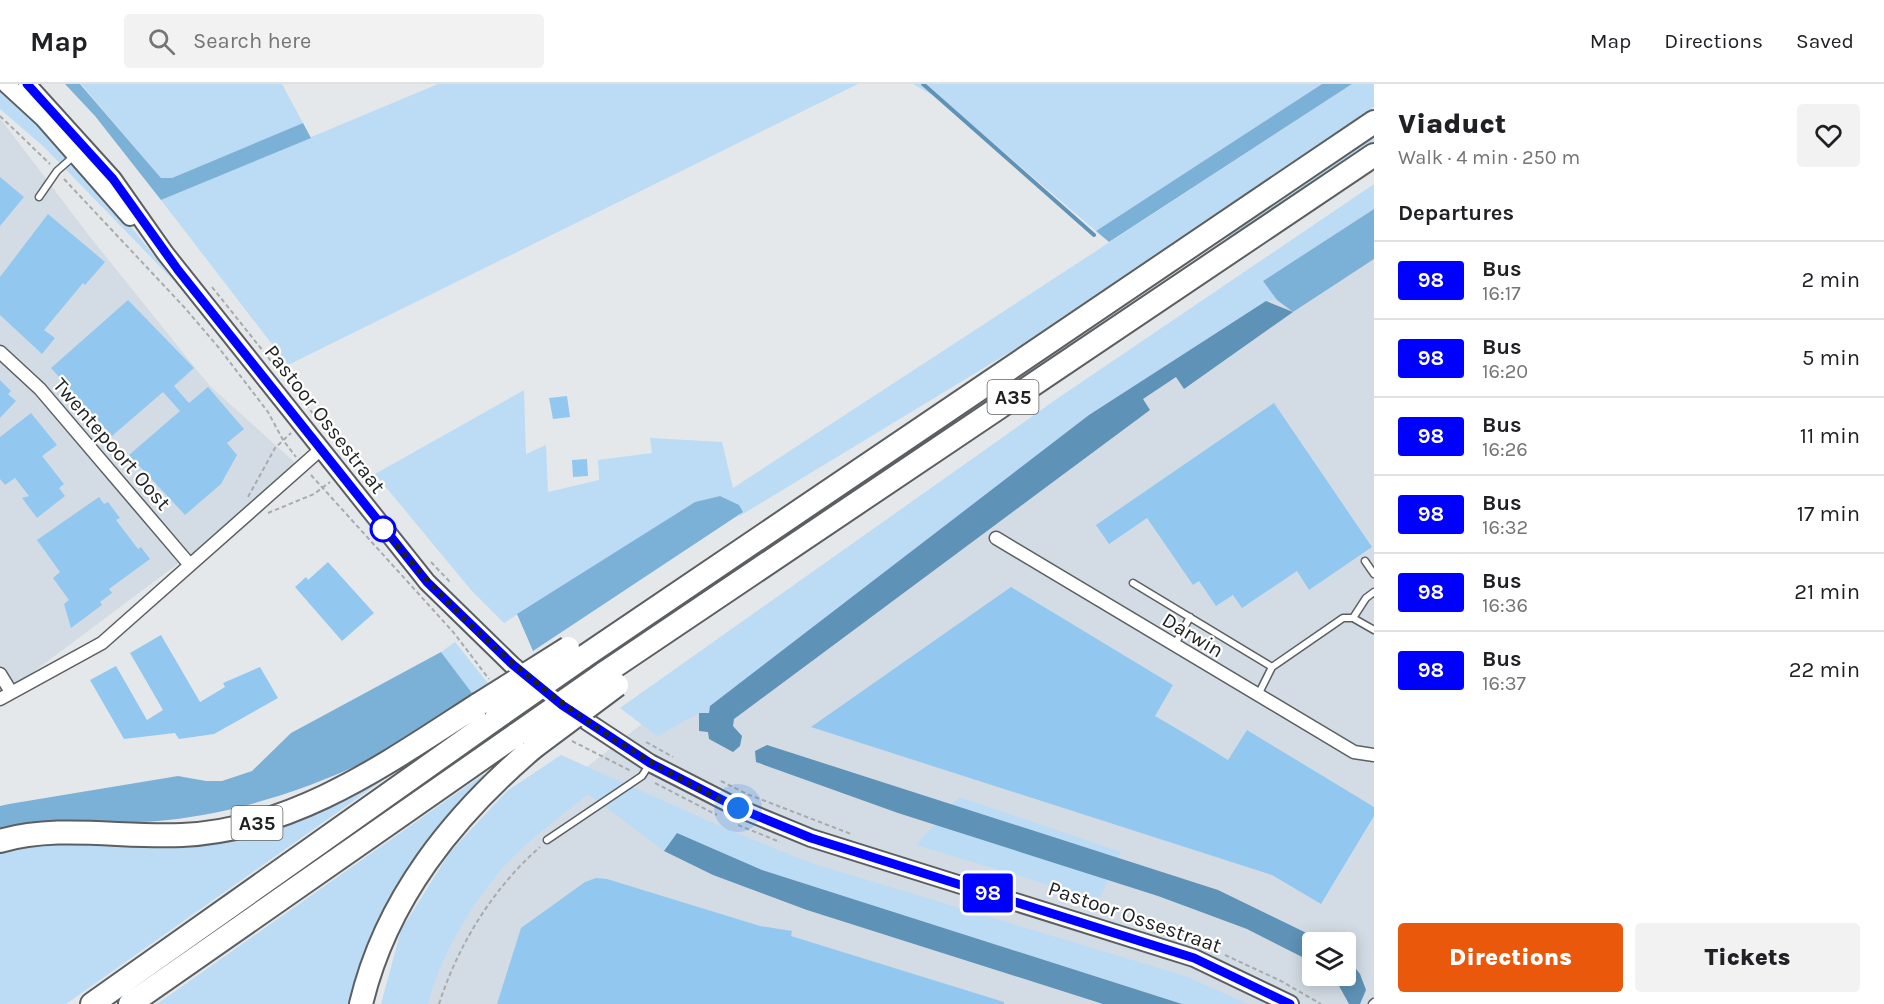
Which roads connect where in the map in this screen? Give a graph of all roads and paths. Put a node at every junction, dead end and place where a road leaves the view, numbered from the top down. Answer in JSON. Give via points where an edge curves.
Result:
{"nodes":[{"id":1,"x":6,"y":84,"type":"edge"},
{"id":2,"x":27,"y":84,"type":"edge"},
{"id":3,"x":0,"y":116,"type":"edge"},
{"id":4,"x":1374,"y":122,"type":"edge"},
{"id":5,"x":81,"y":150,"type":"junction"},
{"id":6,"x":1374,"y":155,"type":"edge"},
{"id":7,"x":57,"y":171,"type":"junction"},
{"id":8,"x":39,"y":197,"type":"dead end"},
{"id":9,"x":0,"y":352,"type":"edge"},
{"id":10,"x":320,"y":450,"type":"junction"},
{"id":11,"x":246,"y":500,"type":"dead end"},
{"id":12,"x":261,"y":516,"type":"dead end"},
{"id":13,"x":996,"y":538,"type":"dead end"},
{"id":14,"x":1365,"y":561,"type":"dead end"},
{"id":15,"x":190,"y":565,"type":"junction"},
{"id":16,"x":1374,"y":574,"type":"edge"},
{"id":17,"x":1133,"y":583,"type":"dead end"},
{"id":18,"x":1374,"y":592,"type":"edge"},
{"id":19,"x":1190,"y":617,"type":"junction"},
{"id":20,"x":1353,"y":618,"type":"junction"},
{"id":21,"x":1374,"y":630,"type":"edge"},
{"id":22,"x":1173,"y":646,"type":"junction"},
{"id":23,"x":1272,"y":667,"type":"junction"},
{"id":24,"x":0,"y":674,"type":"edge"},
{"id":25,"x":491,"y":681,"type":"dead end"},
{"id":26,"x":11,"y":692,"type":"junction"},
{"id":27,"x":1258,"y":696,"type":"junction"},
{"id":28,"x":0,"y":699,"type":"edge"},
{"id":29,"x":488,"y":711,"type":"junction"},
{"id":30,"x":526,"y":740,"type":"junction"},
{"id":31,"x":570,"y":740,"type":"dead end"},
{"id":32,"x":1374,"y":755,"type":"edge"},
{"id":33,"x":646,"y":769,"type":"junction"},
{"id":34,"x":719,"y":816,"type":"dead end"},
{"id":35,"x":738,"y":825,"type":"dead end"},
{"id":36,"x":547,"y":840,"type":"joint"},
{"id":37,"x":0,"y":841,"type":"edge"},
{"id":38,"x":787,"y":845,"type":"dead end"},
{"id":39,"x":92,"y":1004,"type":"edge"},
{"id":40,"x":130,"y":1004,"type":"edge"},
{"id":41,"x":361,"y":1004,"type":"edge"},
{"id":42,"x":439,"y":1004,"type":"edge"},
{"id":43,"x":1290,"y":1004,"type":"edge"}],
"edges":[{"from":1,"to":5,"type":"main road","name":"Pastoor Ossestraat"},
{"from":2,"to":5,"type":"main road","name":"Pastoor Ossestraat"},
{"from":3,"to":7,"type":"path","name":"Pastoor Ossestraat"},
{"from":4,"to":29,"type":"highway","number":"A35","bridge":true,"via":[[608,640],[575,653]]},
{"from":5,"to":7,"type":"lane"},
{"from":5,"to":10,"type":"main road","name":"Pastoor Ossestraat","via":[[135,207],[165,253]]},
{"from":6,"to":30,"type":"highway","number":"A35","bridge":true,"via":[[745,578]]},
{"from":7,"to":8,"type":"lane"},
{"from":7,"to":11,"type":"path","name":"Pastoor Ossestraat","via":[[185,308],[268,412],[283,440]]},
{"from":9,"to":15,"type":"street","name":"Twentepoort Oost","via":[[40,389]]},
{"from":10,"to":15,"type":"street"},
{"from":10,"to":33,"type":"main road","name":"Pastoor Ossestraat","via":[[452,609],[512,664]]},
{"from":12,"to":25,"type":"path","name":"Pastoor Ossestraat","via":[[321,488],[454,633]]},
{"from":13,"to":22,"type":"street","name":"Darwin"},
{"from":14,"to":16,"type":"lane"},
{"from":15,"to":26,"type":"street","via":[[102,643]]},
{"from":17,"to":19,"type":"lane"},
{"from":18,"to":20,"type":"lane"},
{"from":19,"to":22,"type":"lane"},
{"from":19,"to":23,"type":"lane"},
{"from":20,"to":21,"type":"lane"},
{"from":20,"to":23,"type":"lane","via":[[1343,618]]},
{"from":22,"to":27,"type":"street","name":"Darwin"},
{"from":23,"to":27,"type":"lane"},
{"from":24,"to":26,"type":"street"},
{"from":26,"to":28,"type":"street"},
{"from":27,"to":32,"type":"street","name":"Darwin","via":[[1354,752]]},
{"from":29,"to":37,"type":"highway","number":"A35","via":[[333,794],[248,825],[184,835],[40,834]]},
{"from":29,"to":39,"type":"highway","number":"A35"},
{"from":30,"to":40,"type":"highway","number":"A35"},
{"from":30,"to":41,"type":"highway","number":"A35","via":[[467,809],[410,886],[382,937]]},
{"from":31,"to":33,"type":"path"},
{"from":33,"to":34,"type":"path"},
{"from":33,"to":36,"type":"lane"},
{"from":33,"to":43,"type":"main road","name":"Pastoor Ossestraat","via":[[811,838],[1194,958]]},
{"from":35,"to":38,"type":"path"},
{"from":36,"to":42,"type":"path","via":[[507,880],[481,916],[460,950]]}]}
